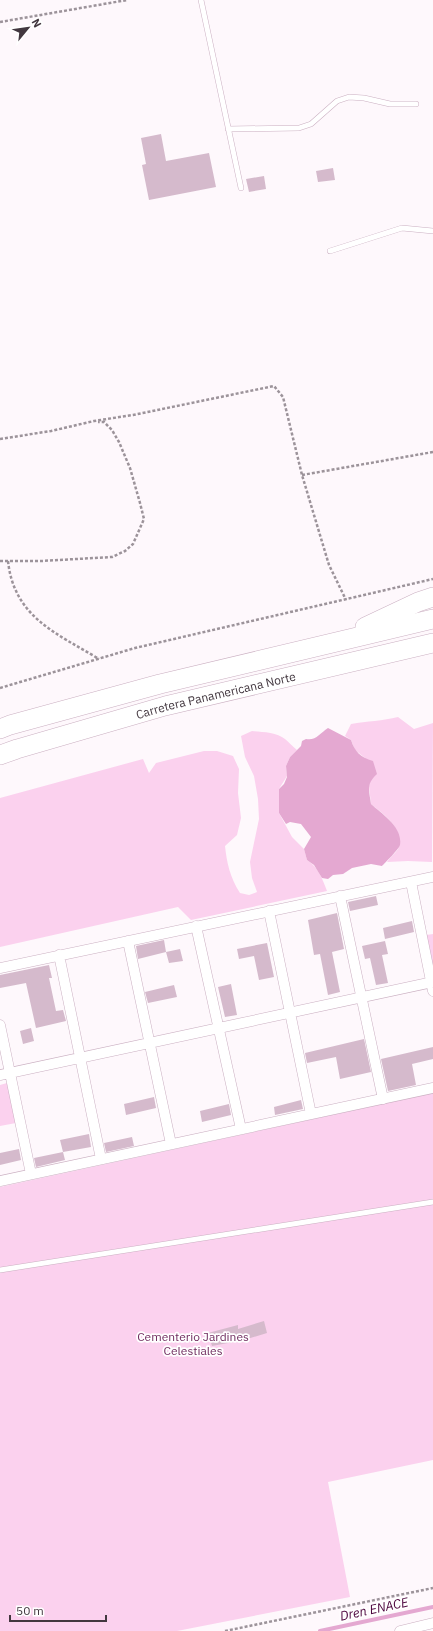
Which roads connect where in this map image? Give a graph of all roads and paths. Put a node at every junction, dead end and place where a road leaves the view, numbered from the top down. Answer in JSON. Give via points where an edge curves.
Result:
{"nodes":[{"id":1,"x":127,"y":0,"type":"edge"},
{"id":2,"x":201,"y":0,"type":"edge"},
{"id":3,"x":0,"y":22,"type":"edge"},
{"id":4,"x":416,"y":104,"type":"dead end"},
{"id":5,"x":228,"y":129,"type":"junction"},
{"id":6,"x":241,"y":188,"type":"dead end"},
{"id":7,"x":433,"y":231,"type":"edge"},
{"id":8,"x":330,"y":251,"type":"dead end"},
{"id":9,"x":94,"y":421,"type":"junction"},
{"id":10,"x":0,"y":439,"type":"edge"},
{"id":11,"x":433,"y":452,"type":"edge"},
{"id":12,"x":302,"y":475,"type":"junction"},
{"id":13,"x":0,"y":561,"type":"edge"},
{"id":14,"x":8,"y":561,"type":"junction"},
{"id":15,"x":433,"y":579,"type":"edge"},
{"id":16,"x":433,"y":597,"type":"edge"},
{"id":17,"x":346,"y":600,"type":"junction"},
{"id":18,"x":433,"y":619,"type":"edge"},
{"id":19,"x":433,"y":643,"type":"edge"},
{"id":20,"x":325,"y":644,"type":"junction"},
{"id":21,"x":99,"y":659,"type":"junction"},
{"id":22,"x":0,"y":688,"type":"edge"},
{"id":23,"x":0,"y":729,"type":"edge"},
{"id":24,"x":0,"y":755,"type":"edge"},
{"id":25,"x":433,"y":877,"type":"edge"},
{"id":26,"x":411,"y":882,"type":"junction"},
{"id":27,"x":340,"y":896,"type":"junction"},
{"id":28,"x":269,"y":911,"type":"junction"},
{"id":29,"x":196,"y":926,"type":"junction"},
{"id":30,"x":128,"y":941,"type":"junction"},
{"id":31,"x":59,"y":955,"type":"junction"},
{"id":32,"x":0,"y":968,"type":"edge"},
{"id":33,"x":432,"y":985,"type":"edge"},
{"id":34,"x":362,"y":997,"type":"junction"},
{"id":35,"x":290,"y":1013,"type":"junction"},
{"id":36,"x":0,"y":1025,"type":"edge"},
{"id":37,"x":218,"y":1028,"type":"junction"},
{"id":38,"x":150,"y":1043,"type":"junction"},
{"id":39,"x":80,"y":1058,"type":"junction"},
{"id":40,"x":5,"y":1074,"type":"edge"},
{"id":41,"x":433,"y":1088,"type":"edge"},
{"id":42,"x":383,"y":1099,"type":"junction"},
{"id":43,"x":311,"y":1114,"type":"junction"},
{"id":44,"x":241,"y":1129,"type":"junction"},
{"id":45,"x":171,"y":1144,"type":"junction"},
{"id":46,"x":101,"y":1159,"type":"junction"},
{"id":47,"x":31,"y":1174,"type":"junction"},
{"id":48,"x":0,"y":1181,"type":"edge"},
{"id":49,"x":433,"y":1202,"type":"edge"},
{"id":50,"x":0,"y":1270,"type":"edge"},
{"id":51,"x":433,"y":1588,"type":"edge"},
{"id":52,"x":433,"y":1623,"type":"edge"},
{"id":53,"x":225,"y":1631,"type":"edge"},
{"id":54,"x":400,"y":1631,"type":"edge"}],
"edges":[{"from":1,"to":3,"type":"path"},
{"from":2,"to":5,"type":"lane"},
{"from":4,"to":5,"type":"lane","via":[[390,104],[349,97],[337,101],[311,124],[299,128]]},
{"from":5,"to":6,"type":"lane"},
{"from":7,"to":8,"type":"lane","via":[[402,228]]},
{"from":9,"to":10,"type":"path","via":[[51,432]]},
{"from":9,"to":12,"type":"path","via":[[274,386],[283,397]]},
{"from":9,"to":14,"type":"path","via":[[104,422],[112,430],[130,468],[144,519],[133,544],[112,557]]},
{"from":11,"to":12,"type":"path"},
{"from":12,"to":17,"type":"path","via":[[329,565]]},
{"from":13,"to":14,"type":"path"},
{"from":14,"to":21,"type":"path","via":[[16,593],[30,614]]},
{"from":15,"to":17,"type":"path"},
{"from":16,"to":20,"type":"highway"},
{"from":17,"to":21,"type":"path","via":[[135,648]]},
{"from":18,"to":20,"type":"highway","name":"Carretera Panamericana Norte"},
{"from":19,"to":24,"type":"highway","name":"Carretera Panamericana Norte","via":[[165,706]]},
{"from":20,"to":23,"type":"highway","name":"Carretera Panamericana Norte","via":[[160,684]]},
{"from":21,"to":22,"type":"path"},
{"from":25,"to":26,"type":"street"},
{"from":26,"to":27,"type":"street"},
{"from":26,"to":33,"type":"street"},
{"from":27,"to":28,"type":"street"},
{"from":27,"to":34,"type":"street"},
{"from":28,"to":29,"type":"street"},
{"from":28,"to":35,"type":"street"},
{"from":29,"to":30,"type":"street"},
{"from":29,"to":37,"type":"street"},
{"from":30,"to":31,"type":"street"},
{"from":30,"to":38,"type":"street"},
{"from":31,"to":32,"type":"street"},
{"from":31,"to":39,"type":"street"},
{"from":33,"to":34,"type":"street"},
{"from":34,"to":35,"type":"street"},
{"from":34,"to":42,"type":"street"},
{"from":35,"to":37,"type":"street"},
{"from":35,"to":43,"type":"street"},
{"from":36,"to":40,"type":"street"},
{"from":37,"to":38,"type":"street"},
{"from":37,"to":44,"type":"street"},
{"from":38,"to":39,"type":"street"},
{"from":38,"to":45,"type":"street"},
{"from":39,"to":40,"type":"street"},
{"from":39,"to":46,"type":"street"},
{"from":40,"to":47,"type":"street"},
{"from":41,"to":42,"type":"street"},
{"from":42,"to":43,"type":"street"},
{"from":43,"to":44,"type":"street"},
{"from":44,"to":45,"type":"street"},
{"from":45,"to":46,"type":"street"},
{"from":46,"to":47,"type":"street"},
{"from":47,"to":48,"type":"street"},
{"from":49,"to":50,"type":"lane"},
{"from":51,"to":53,"type":"path"},
{"from":52,"to":54,"type":"street"}]}
